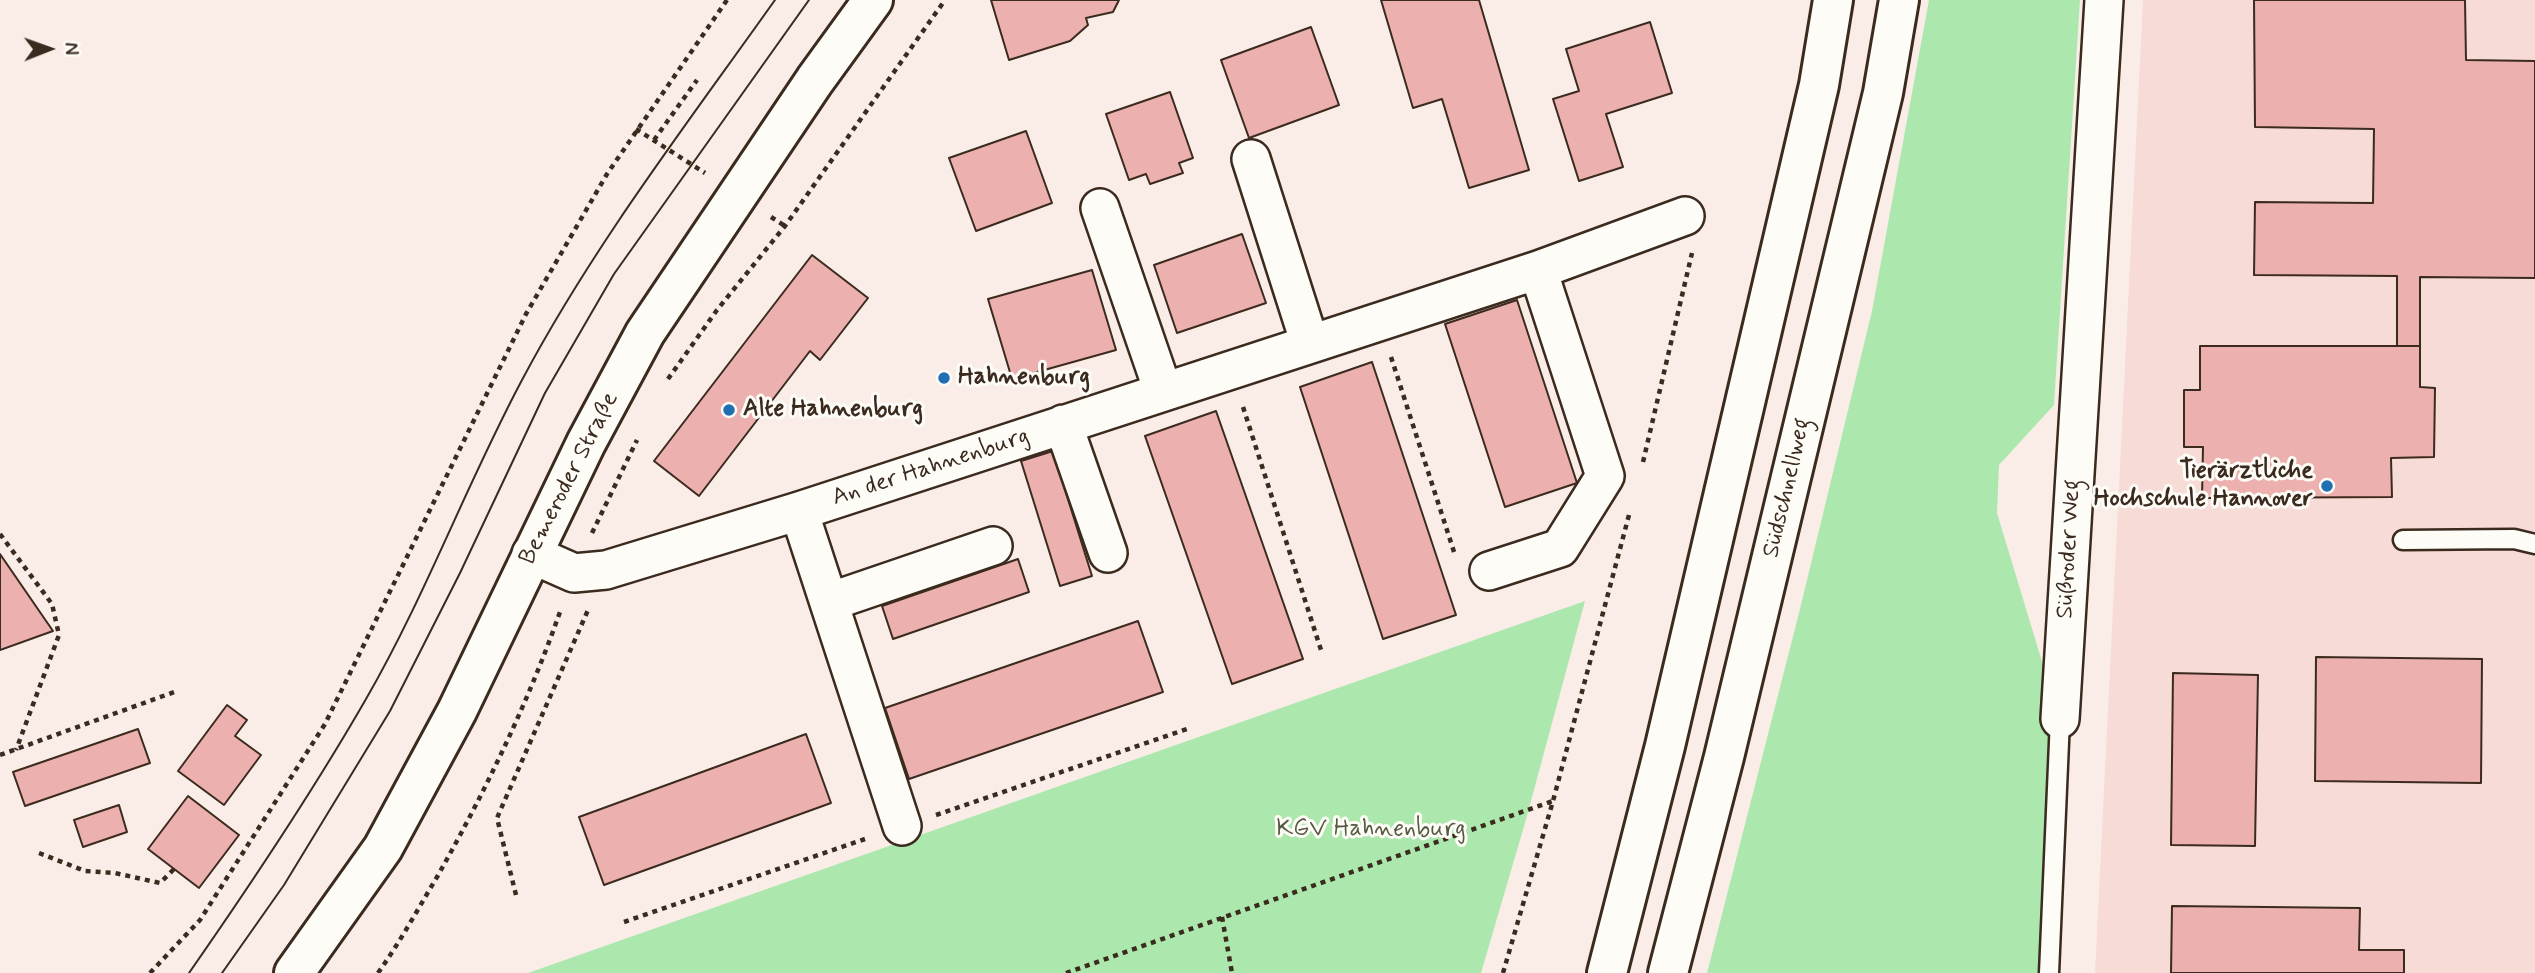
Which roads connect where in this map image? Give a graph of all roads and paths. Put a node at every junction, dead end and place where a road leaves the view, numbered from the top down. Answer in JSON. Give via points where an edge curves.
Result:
{"nodes":[{"id":1,"x":727,"y":0,"type":"edge"},
{"id":2,"x":873,"y":0,"type":"edge"},
{"id":3,"x":945,"y":0,"type":"edge"},
{"id":4,"x":1833,"y":0,"type":"edge"},
{"id":5,"x":1899,"y":0,"type":"edge"},
{"id":6,"x":2104,"y":0,"type":"edge"},
{"id":7,"x":697,"y":80,"type":"dead end"},
{"id":8,"x":654,"y":140,"type":"dead end"},
{"id":9,"x":1251,"y":159,"type":"dead end"},
{"id":10,"x":1100,"y":208,"type":"dead end"},
{"id":11,"x":1689,"y":231,"type":"joint"},
{"id":12,"x":1538,"y":270,"type":"junction"},
{"id":13,"x":1380,"y":321,"type":"junction"},
{"id":14,"x":1310,"y":344,"type":"junction"},
{"id":15,"x":1231,"y":370,"type":"junction"},
{"id":16,"x":667,"y":381,"type":"dead end"},
{"id":17,"x":1163,"y":391,"type":"junction"},
{"id":18,"x":1063,"y":424,"type":"junction"},
{"id":19,"x":637,"y":439,"type":"dead end"},
{"id":20,"x":1642,"y":468,"type":"dead end"},
{"id":21,"x":1632,"y":507,"type":"dead end"},
{"id":22,"x":799,"y":511,"type":"junction"},
{"id":23,"x":0,"y":534,"type":"edge"},
{"id":24,"x":2403,"y":540,"type":"dead end"},
{"id":25,"x":2535,"y":544,"type":"edge"},
{"id":26,"x":993,"y":546,"type":"dead end"},
{"id":27,"x":1108,"y":553,"type":"dead end"},
{"id":28,"x":531,"y":554,"type":"junction"},
{"id":29,"x":1489,"y":571,"type":"joint"},
{"id":30,"x":590,"y":572,"type":"junction"},
{"id":31,"x":828,"y":603,"type":"junction"},
{"id":32,"x":1321,"y":650,"type":"dead end"},
{"id":33,"x":177,"y":691,"type":"dead end"},
{"id":34,"x":2060,"y":719,"type":"joint"},
{"id":35,"x":16,"y":750,"type":"junction"},
{"id":36,"x":0,"y":755,"type":"edge"},
{"id":37,"x":1553,"y":801,"type":"junction"},
{"id":38,"x":902,"y":826,"type":"dead end"},
{"id":39,"x":39,"y":853,"type":"dead end"},
{"id":40,"x":174,"y":869,"type":"dead end"},
{"id":41,"x":516,"y":895,"type":"dead end"},
{"id":42,"x":1222,"y":917,"type":"junction"},
{"id":43,"x":150,"y":973,"type":"edge"},
{"id":44,"x":294,"y":973,"type":"edge"},
{"id":45,"x":378,"y":973,"type":"edge"},
{"id":46,"x":1066,"y":973,"type":"edge"},
{"id":47,"x":1231,"y":973,"type":"edge"},
{"id":48,"x":1503,"y":973,"type":"edge"},
{"id":49,"x":1607,"y":973,"type":"edge"},
{"id":50,"x":1668,"y":973,"type":"edge"},
{"id":51,"x":2049,"y":973,"type":"edge"}],
"edges":[{"from":1,"to":43,"type":"path","via":[[607,174],[526,314],[325,724],[200,920]]},
{"from":2,"to":28,"type":"main road","name":"Bemeroder Straße","via":[[645,333]]},
{"from":3,"to":16,"type":"path","via":[[785,226]]},
{"from":4,"to":49,"type":"main road","via":[[1819,85],[1675,706]]},
{"from":5,"to":50,"type":"main road","name":"Südschnellweg","via":[[1883,93],[1728,743]]},
{"from":6,"to":34,"type":"street","name":"Süßroder Weg"},
{"from":7,"to":8,"type":"path"},
{"from":9,"to":14,"type":"street"},
{"from":10,"to":17,"type":"street"},
{"from":11,"to":12,"type":"street","name":"An der Hahnenburg"},
{"from":11,"to":20,"type":"path"},
{"from":12,"to":13,"type":"street","name":"An der Hahnenburg"},
{"from":12,"to":29,"type":"street","via":[[1605,476],[1560,548]]},
{"from":13,"to":14,"type":"street","name":"An der Hahnenburg"},
{"from":13,"to":29,"type":"path","via":[[1459,568]]},
{"from":14,"to":15,"type":"street","name":"An der Hahnenburg"},
{"from":15,"to":17,"type":"street","name":"An der Hahnenburg"},
{"from":15,"to":32,"type":"path"},
{"from":17,"to":18,"type":"street","name":"An der Hahnenburg"},
{"from":18,"to":22,"type":"street","name":"An der Hahnenburg"},
{"from":18,"to":27,"type":"street","name":"An der Hahnenburg"},
{"from":19,"to":30,"type":"path"},
{"from":21,"to":37,"type":"path"},
{"from":22,"to":30,"type":"street","name":"An der Hahnenburg"},
{"from":22,"to":31,"type":"street","name":"An der Hahnenburg"},
{"from":23,"to":35,"type":"path","via":[[52,604],[59,635]]},
{"from":24,"to":25,"type":"lane","via":[[2514,539]]},
{"from":26,"to":31,"type":"street"},
{"from":28,"to":30,"type":"street"},
{"from":28,"to":44,"type":"main road","name":"Bemeroder Straße","via":[[457,710],[383,848]]},
{"from":30,"to":41,"type":"path","via":[[496,818]]},
{"from":30,"to":45,"type":"path","via":[[549,646],[474,811]]},
{"from":31,"to":38,"type":"street","name":"An der Hahnenburg"},
{"from":33,"to":35,"type":"path"},
{"from":34,"to":51,"type":"lane","name":"Süßroder Weg"},
{"from":35,"to":36,"type":"path"},
{"from":37,"to":42,"type":"path"},
{"from":37,"to":48,"type":"path"},
{"from":39,"to":40,"type":"path","via":[[85,871],[160,883]]},
{"from":42,"to":46,"type":"path"},
{"from":42,"to":47,"type":"path"}]}
